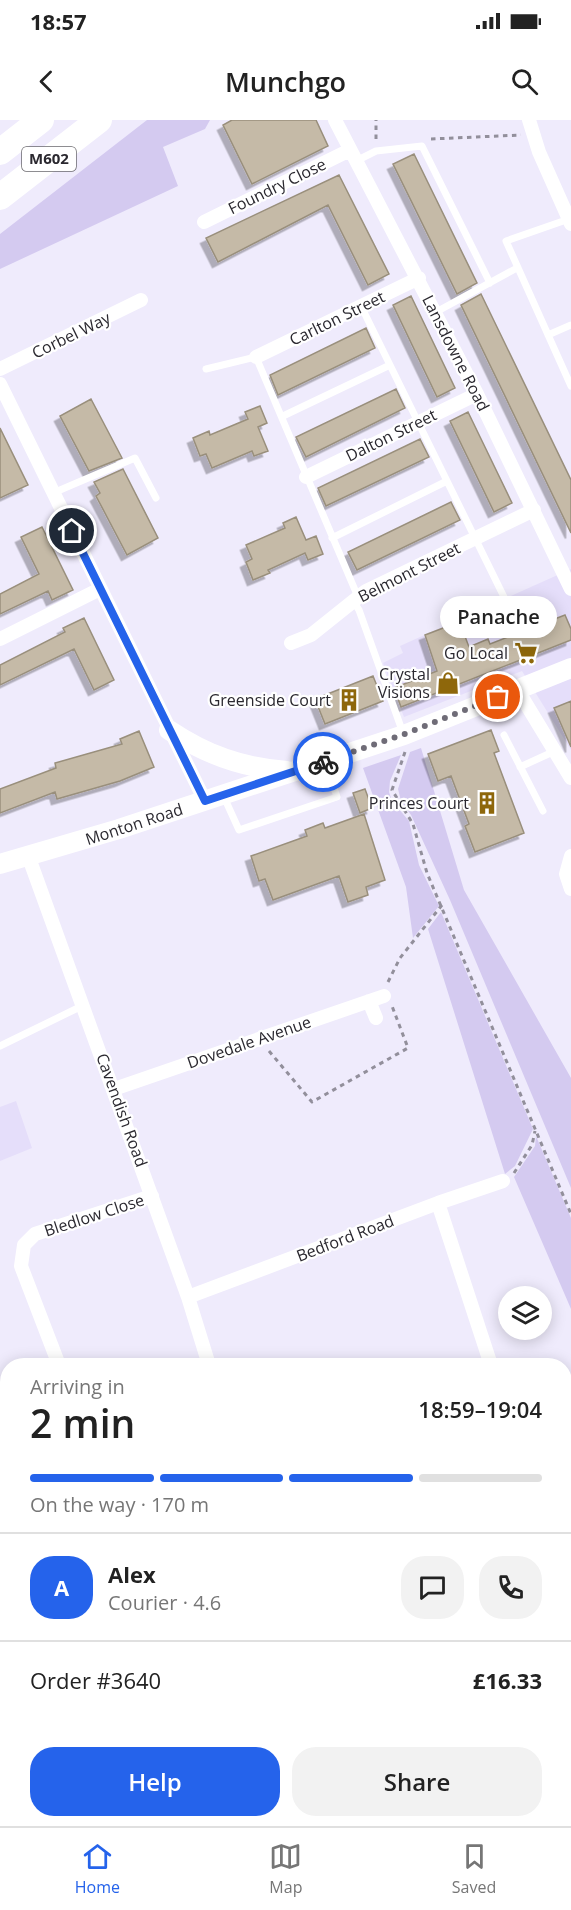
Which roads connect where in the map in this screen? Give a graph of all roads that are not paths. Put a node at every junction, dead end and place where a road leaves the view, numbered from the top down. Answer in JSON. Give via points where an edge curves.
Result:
{"nodes":[{"id":1,"x":41,"y":120,"type":"edge"},
{"id":2,"x":99,"y":120,"type":"edge"},
{"id":3,"x":335,"y":120,"type":"edge"},
{"id":4,"x":530,"y":127,"type":"edge"},
{"id":5,"x":0,"y":152,"type":"edge"},
{"id":6,"x":353,"y":155,"type":"junction"},
{"id":7,"x":0,"y":197,"type":"edge"},
{"id":8,"x":570,"y":220,"type":"edge"},
{"id":9,"x":204,"y":222,"type":"dead end"},
{"id":10,"x":517,"y":268,"type":"junction"},
{"id":11,"x":419,"y":278,"type":"junction"},
{"id":12,"x":490,"y":283,"type":"junction"},
{"id":13,"x":141,"y":300,"type":"dead end"},
{"id":14,"x":361,"y":306,"type":"junction"},
{"id":15,"x":436,"y":312,"type":"junction"},
{"id":16,"x":571,"y":325,"type":"edge"},
{"id":17,"x":548,"y":335,"type":"junction"},
{"id":18,"x":256,"y":357,"type":"junction"},
{"id":19,"x":390,"y":365,"type":"junction"},
{"id":20,"x":0,"y":369,"type":"edge"},
{"id":21,"x":206,"y":369,"type":"dead end"},
{"id":22,"x":0,"y":384,"type":"edge"},
{"id":23,"x":571,"y":386,"type":"edge"},
{"id":24,"x":477,"y":394,"type":"junction"},
{"id":25,"x":283,"y":416,"type":"junction"},
{"id":26,"x":418,"y":422,"type":"junction"},
{"id":27,"x":306,"y":477,"type":"junction"},
{"id":28,"x":447,"y":481,"type":"junction"},
{"id":29,"x":53,"y":493,"type":"junction"},
{"id":30,"x":156,"y":498,"type":"dead end"},
{"id":31,"x":534,"y":510,"type":"junction"},
{"id":32,"x":332,"y":538,"type":"junction"},
{"id":33,"x":476,"y":538,"type":"junction"},
{"id":34,"x":570,"y":583,"type":"edge"},
{"id":35,"x":100,"y":589,"type":"junction"},
{"id":36,"x":504,"y":597,"type":"dead end"},
{"id":37,"x":355,"y":599,"type":"junction"},
{"id":38,"x":0,"y":639,"type":"edge"},
{"id":39,"x":291,"y":644,"type":"dead end"},
{"id":40,"x":571,"y":668,"type":"edge"},
{"id":41,"x":517,"y":689,"type":"junction"},
{"id":42,"x":169,"y":730,"type":"junction"},
{"id":43,"x":403,"y":735,"type":"junction"},
{"id":44,"x":504,"y":735,"type":"dead end"},
{"id":45,"x":560,"y":755,"type":"junction"},
{"id":46,"x":325,"y":761,"type":"junction"},
{"id":47,"x":520,"y":767,"type":"junction"},
{"id":48,"x":296,"y":771,"type":"junction"},
{"id":49,"x":571,"y":778,"type":"edge"},
{"id":50,"x":214,"y":798,"type":"junction"},
{"id":51,"x":543,"y":812,"type":"dead end"},
{"id":52,"x":571,"y":856,"type":"edge"},
{"id":53,"x":29,"y":858,"type":"junction"},
{"id":54,"x":0,"y":864,"type":"edge"},
{"id":55,"x":571,"y":889,"type":"edge"},
{"id":56,"x":384,"y":996,"type":"road end"},
{"id":57,"x":369,"y":1001,"type":"junction"},
{"id":58,"x":84,"y":1005,"type":"junction"},
{"id":59,"x":376,"y":1018,"type":"dead end"},
{"id":60,"x":0,"y":1046,"type":"edge"},
{"id":61,"x":114,"y":1089,"type":"junction"},
{"id":62,"x":503,"y":1181,"type":"road end"},
{"id":63,"x":152,"y":1196,"type":"junction"},
{"id":64,"x":438,"y":1203,"type":"junction"},
{"id":65,"x":188,"y":1297,"type":"junction"},
{"id":66,"x":52,"y":1358,"type":"edge"},
{"id":67,"x":207,"y":1358,"type":"edge"},
{"id":68,"x":489,"y":1358,"type":"edge"}],
"edges":[{"from":1,"to":5,"type":"highway","number":"M602"},
{"from":2,"to":7,"type":"highway","number":"M602"},
{"from":3,"to":6,"type":"street","name":"Lansdowne Road"},
{"from":4,"to":8,"type":"street"},
{"from":6,"to":9,"type":"street","name":"Foundry Close"},
{"from":6,"to":11,"type":"street","name":"Lansdowne Road"},
{"from":6,"to":12,"type":"lane","via":[[422,146]]},
{"from":8,"to":10,"type":"lane","via":[[506,242]]},
{"from":10,"to":12,"type":"lane"},
{"from":10,"to":17,"type":"lane"},
{"from":11,"to":14,"type":"street","name":"Carlton Street"},
{"from":11,"to":15,"type":"street","name":"Lansdowne Road"},
{"from":12,"to":15,"type":"lane"},
{"from":13,"to":20,"type":"street","name":"Corbel Way"},
{"from":14,"to":18,"type":"street","name":"Carlton Street"},
{"from":14,"to":19,"type":"lane"},
{"from":15,"to":24,"type":"street","name":"Lansdowne Road"},
{"from":16,"to":17,"type":"lane"},
{"from":17,"to":23,"type":"lane"},
{"from":18,"to":21,"type":"lane"},
{"from":18,"to":25,"type":"lane"},
{"from":19,"to":25,"type":"lane"},
{"from":19,"to":26,"type":"lane"},
{"from":22,"to":29,"type":"street"},
{"from":24,"to":26,"type":"street","name":"Dalton Street"},
{"from":24,"to":31,"type":"street","name":"Lansdowne Road"},
{"from":25,"to":27,"type":"lane"},
{"from":26,"to":27,"type":"street","name":"Dalton Street"},
{"from":26,"to":28,"type":"lane"},
{"from":27,"to":32,"type":"lane"},
{"from":28,"to":32,"type":"lane"},
{"from":28,"to":33,"type":"lane"},
{"from":29,"to":30,"type":"lane","via":[[135,458]]},
{"from":29,"to":35,"type":"street"},
{"from":31,"to":33,"type":"street","name":"Belmont Street"},
{"from":31,"to":34,"type":"street","name":"Lansdowne Road"},
{"from":32,"to":37,"type":"lane"},
{"from":33,"to":36,"type":"lane"},
{"from":33,"to":37,"type":"street","name":"Belmont Street"},
{"from":35,"to":38,"type":"street"},
{"from":35,"to":42,"type":"street"},
{"from":37,"to":39,"type":"street","name":"Belmont Street","via":[[311,635]]},
{"from":37,"to":43,"type":"lane"},
{"from":40,"to":41,"type":"main road","name":"Monton Road"},
{"from":41,"to":43,"type":"main road","name":"Monton Road"},
{"from":41,"to":45,"type":"street"},
{"from":42,"to":48,"type":"main road","via":[[198,749],[222,758],[263,769]]},
{"from":42,"to":50,"type":"street"},
{"from":43,"to":46,"type":"main road","name":"Monton Road"},
{"from":44,"to":47,"type":"lane"},
{"from":45,"to":47,"type":"lane"},
{"from":45,"to":49,"type":"street"},
{"from":46,"to":48,"type":"main road","name":"Monton Road"},
{"from":46,"to":50,"type":"lane","via":[[337,797],[239,831]]},
{"from":47,"to":51,"type":"lane"},
{"from":48,"to":50,"type":"main road","name":"Monton Road"},
{"from":50,"to":53,"type":"main road","name":"Monton Road"},
{"from":52,"to":55,"type":"street","via":[[566,874]]},
{"from":53,"to":54,"type":"main road","name":"Monton Road"},
{"from":53,"to":58,"type":"street","name":"Cavendish Road"},
{"from":56,"to":57,"type":"street","name":"Dovedale Avenue"},
{"from":57,"to":59,"type":"street"},
{"from":57,"to":61,"type":"street","name":"Dovedale Avenue"},
{"from":58,"to":60,"type":"lane"},
{"from":58,"to":61,"type":"street","name":"Cavendish Road"},
{"from":61,"to":63,"type":"street","name":"Cavendish Road"},
{"from":62,"to":64,"type":"street","name":"Bedford Road"},
{"from":63,"to":65,"type":"street","name":"Cavendish Road"},
{"from":63,"to":66,"type":"street","name":"Bledlow Close","via":[[35,1234],[24,1245],[21,1266]]},
{"from":64,"to":65,"type":"street","name":"Bedford Road"},
{"from":64,"to":68,"type":"street"},
{"from":65,"to":67,"type":"street","name":"Cavendish Road"}]}
